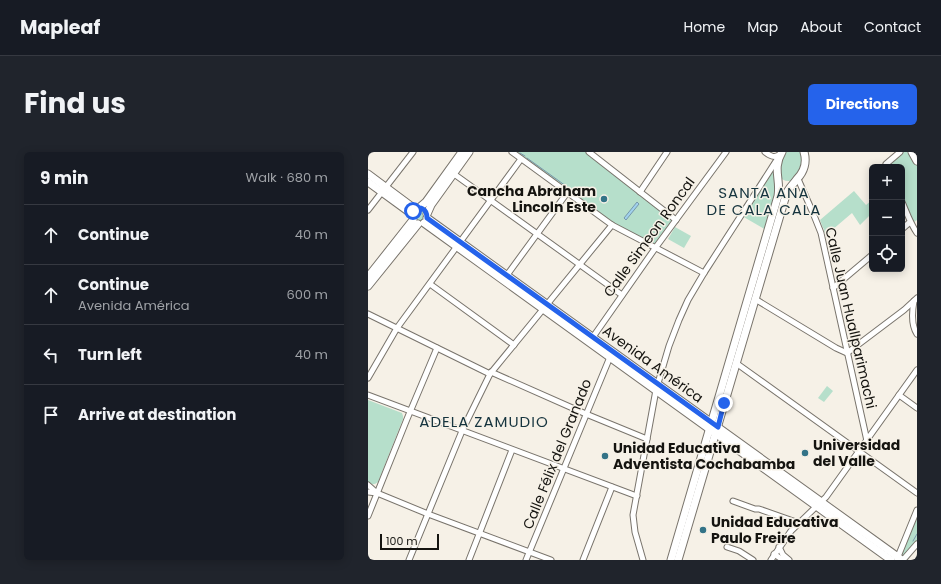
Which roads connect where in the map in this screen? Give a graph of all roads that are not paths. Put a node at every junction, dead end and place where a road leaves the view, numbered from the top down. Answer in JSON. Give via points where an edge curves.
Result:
{"nodes":[{"id":1,"x":413,"y":152,"type":"edge"},
{"id":2,"x":462,"y":152,"type":"edge"},
{"id":3,"x":469,"y":152,"type":"edge"},
{"id":4,"x":512,"y":152,"type":"edge"},
{"id":5,"x":589,"y":152,"type":"edge"},
{"id":6,"x":667,"y":152,"type":"edge"},
{"id":7,"x":726,"y":152,"type":"edge"},
{"id":8,"x":765,"y":152,"type":"edge"},
{"id":9,"x":805,"y":152,"type":"edge"},
{"id":10,"x":900,"y":152,"type":"edge"},
{"id":11,"x":912,"y":152,"type":"edge"},
{"id":12,"x":780,"y":154,"type":"edge"},
{"id":13,"x":521,"y":159,"type":"junction"},
{"id":14,"x":917,"y":161,"type":"edge"},
{"id":15,"x":886,"y":164,"type":"dead end"},
{"id":16,"x":368,"y":174,"type":"edge"},
{"id":17,"x":454,"y":174,"type":"junction"},
{"id":18,"x":778,"y":178,"type":"junction"},
{"id":19,"x":368,"y":182,"type":"edge"},
{"id":20,"x":795,"y":182,"type":"junction"},
{"id":21,"x":384,"y":190,"type":"junction"},
{"id":22,"x":640,"y":192,"type":"junction"},
{"id":23,"x":568,"y":193,"type":"junction"},
{"id":24,"x":490,"y":200,"type":"junction"},
{"id":25,"x":905,"y":208,"type":"edge"},
{"id":26,"x":368,"y":210,"type":"edge"},
{"id":27,"x":419,"y":216,"type":"junction"},
{"id":28,"x":676,"y":220,"type":"junction"},
{"id":29,"x":910,"y":222,"type":"junction"},
{"id":30,"x":612,"y":225,"type":"junction"},
{"id":31,"x":905,"y":226,"type":"edge"},
{"id":32,"x":917,"y":233,"type":"edge"},
{"id":33,"x":537,"y":234,"type":"junction"},
{"id":34,"x":459,"y":244,"type":"junction"},
{"id":35,"x":656,"y":247,"type":"junction"},
{"id":36,"x":869,"y":258,"type":"edge"},
{"id":37,"x":579,"y":265,"type":"junction"},
{"id":38,"x":704,"y":272,"type":"junction"},
{"id":39,"x":507,"y":275,"type":"junction"},
{"id":40,"x":368,"y":276,"type":"edge"},
{"id":41,"x":430,"y":284,"type":"junction"},
{"id":42,"x":368,"y":286,"type":"edge"},
{"id":43,"x":833,"y":288,"type":"junction"},
{"id":44,"x":622,"y":295,"type":"junction"},
{"id":45,"x":755,"y":299,"type":"junction"},
{"id":46,"x":915,"y":299,"type":"edge"},
{"id":47,"x":546,"y":307,"type":"junction"},
{"id":48,"x":904,"y":310,"type":"junction"},
{"id":49,"x":368,"y":314,"type":"edge"},
{"id":50,"x":912,"y":314,"type":"junction"},
{"id":51,"x":397,"y":328,"type":"junction"},
{"id":52,"x":917,"y":334,"type":"edge"},
{"id":53,"x":592,"y":337,"type":"junction"},
{"id":54,"x":514,"y":345,"type":"junction"},
{"id":55,"x":437,"y":348,"type":"junction"},
{"id":56,"x":847,"y":353,"type":"junction"},
{"id":57,"x":610,"y":357,"type":"junction"},
{"id":58,"x":736,"y":363,"type":"junction"},
{"id":59,"x":917,"y":370,"type":"edge"},
{"id":60,"x":490,"y":373,"type":"junction"},
{"id":61,"x":368,"y":378,"type":"edge"},
{"id":62,"x":657,"y":387,"type":"junction"},
{"id":63,"x":368,"y":395,"type":"edge"},
{"id":64,"x":899,"y":395,"type":"junction"},
{"id":65,"x":716,"y":408,"type":"junction"},
{"id":66,"x":917,"y":408,"type":"edge"},
{"id":67,"x":410,"y":412,"type":"junction"},
{"id":68,"x":586,"y":414,"type":"junction"},
{"id":69,"x":700,"y":414,"type":"junction"},
{"id":70,"x":714,"y":428,"type":"junction"},
{"id":71,"x":462,"y":431,"type":"junction"},
{"id":72,"x":647,"y":439,"type":"junction"},
{"id":73,"x":867,"y":441,"type":"junction"},
{"id":74,"x":728,"y":442,"type":"junction"},
{"id":75,"x":711,"y":448,"type":"junction"},
{"id":76,"x":512,"y":450,"type":"junction"},
{"id":77,"x":859,"y":452,"type":"junction"},
{"id":78,"x":564,"y":469,"type":"junction"},
{"id":79,"x":368,"y":485,"type":"edge"},
{"id":80,"x":612,"y":487,"type":"junction"},
{"id":81,"x":368,"y":492,"type":"edge"},
{"id":82,"x":377,"y":493,"type":"junction"},
{"id":83,"x":917,"y":493,"type":"edge"},
{"id":84,"x":637,"y":496,"type":"junction"},
{"id":85,"x":733,"y":501,"type":"dead end"},
{"id":86,"x":819,"y":504,"type":"junction"},
{"id":87,"x":917,"y":511,"type":"edge"},
{"id":88,"x":428,"y":514,"type":"junction"},
{"id":89,"x":368,"y":516,"type":"edge"},
{"id":90,"x":799,"y":523,"type":"junction"},
{"id":91,"x":480,"y":533,"type":"junction"},
{"id":92,"x":917,"y":544,"type":"edge"},
{"id":93,"x":727,"y":547,"type":"dead end"},
{"id":94,"x":779,"y":547,"type":"junction"},
{"id":95,"x":529,"y":552,"type":"junction"},
{"id":96,"x":774,"y":554,"type":"junction"},
{"id":97,"x":900,"y":559,"type":"edge"},
{"id":98,"x":409,"y":560,"type":"edge"},
{"id":99,"x":469,"y":560,"type":"edge"},
{"id":100,"x":526,"y":560,"type":"edge"},
{"id":101,"x":551,"y":560,"type":"edge"},
{"id":102,"x":583,"y":560,"type":"edge"},
{"id":103,"x":643,"y":560,"type":"edge"},
{"id":104,"x":671,"y":560,"type":"edge"},
{"id":105,"x":678,"y":560,"type":"edge"},
{"id":106,"x":753,"y":560,"type":"edge"},
{"id":107,"x":771,"y":560,"type":"edge"},
{"id":108,"x":783,"y":560,"type":"edge"},
{"id":109,"x":789,"y":560,"type":"edge"},
{"id":110,"x":891,"y":560,"type":"edge"}],
"edges":[{"from":1,"to":21,"type":"street"},
{"from":2,"to":27,"type":"main road"},
{"from":3,"to":17,"type":"main road"},
{"from":4,"to":13,"type":"street"},
{"from":5,"to":22,"type":"street"},
{"from":6,"to":22,"type":"street"},
{"from":7,"to":28,"type":"street","name":"Calle Simeon Roncal"},
{"from":8,"to":12,"type":"street","via":[[773,157]]},
{"from":9,"to":20,"type":"main road","via":[[804,169]]},
{"from":10,"to":15,"type":"street"},
{"from":11,"to":14,"type":"main road"},
{"from":12,"to":18,"type":"main road","via":[[776,169]]},
{"from":12,"to":38,"type":"street"},
{"from":13,"to":23,"type":"street"},
{"from":13,"to":24,"type":"street"},
{"from":16,"to":21,"type":"main road","name":"Avenida América"},
{"from":17,"to":24,"type":"street"},
{"from":17,"to":27,"type":"main road","via":[[431,206]]},
{"from":18,"to":20,"type":"main road","via":[[784,183]]},
{"from":18,"to":65,"type":"main road","via":[[778,196]]},
{"from":19,"to":21,"type":"main road","name":"Avenida América"},
{"from":20,"to":43,"type":"street","name":"Calle Juan Huallparimachi","via":[[813,213],[820,232]]},
{"from":20,"to":45,"type":"main road","via":[[787,191]]},
{"from":21,"to":26,"type":"street"},
{"from":21,"to":27,"type":"main road","name":"Avenida América"},
{"from":22,"to":28,"type":"street"},
{"from":23,"to":30,"type":"street"},
{"from":23,"to":33,"type":"street"},
{"from":24,"to":33,"type":"street"},
{"from":24,"to":34,"type":"street"},
{"from":25,"to":29,"type":"street"},
{"from":27,"to":34,"type":"main road","name":"Avenida América"},
{"from":27,"to":40,"type":"main road"},
{"from":27,"to":42,"type":"main road"},
{"from":28,"to":35,"type":"street","name":"Calle Simeon Roncal"},
{"from":29,"to":31,"type":"street"},
{"from":29,"to":32,"type":"street"},
{"from":30,"to":35,"type":"street"},
{"from":30,"to":37,"type":"street"},
{"from":33,"to":37,"type":"street"},
{"from":33,"to":39,"type":"street"},
{"from":34,"to":39,"type":"main road","name":"Avenida América"},
{"from":34,"to":41,"type":"street"},
{"from":34,"to":47,"type":"main road","name":"Avenida América"},
{"from":35,"to":38,"type":"street"},
{"from":35,"to":44,"type":"street","name":"Calle Simeon Roncal"},
{"from":36,"to":43,"type":"street"},
{"from":37,"to":44,"type":"street"},
{"from":37,"to":47,"type":"street"},
{"from":38,"to":62,"type":"street","via":[[679,320]]},
{"from":39,"to":47,"type":"main road","name":"Avenida América"},
{"from":41,"to":51,"type":"street"},
{"from":41,"to":54,"type":"street"},
{"from":43,"to":56,"type":"street","name":"Calle Juan Huallparimachi"},
{"from":44,"to":53,"type":"street","name":"Calle Simeon Roncal"},
{"from":45,"to":56,"type":"street"},
{"from":45,"to":58,"type":"main road"},
{"from":46,"to":48,"type":"street"},
{"from":46,"to":50,"type":"street"},
{"from":47,"to":53,"type":"main road","name":"Avenida América"},
{"from":47,"to":54,"type":"street"},
{"from":47,"to":57,"type":"main road","name":"Avenida América"},
{"from":48,"to":50,"type":"street"},
{"from":48,"to":56,"type":"street"},
{"from":49,"to":51,"type":"street"},
{"from":50,"to":52,"type":"street"},
{"from":51,"to":55,"type":"street"},
{"from":51,"to":61,"type":"street"},
{"from":53,"to":62,"type":"main road","name":"Avenida América"},
{"from":54,"to":60,"type":"street"},
{"from":55,"to":60,"type":"street"},
{"from":55,"to":67,"type":"street"},
{"from":56,"to":73,"type":"street","name":"Calle Juan Huallparimachi"},
{"from":57,"to":62,"type":"main road","name":"Avenida América"},
{"from":57,"to":68,"type":"street","name":"Calle Félix del Granado"},
{"from":58,"to":70,"type":"main road"},
{"from":58,"to":77,"type":"street"},
{"from":59,"to":64,"type":"street"},
{"from":60,"to":68,"type":"street"},
{"from":60,"to":71,"type":"street"},
{"from":62,"to":69,"type":"main road","name":"Avenida América"},
{"from":62,"to":70,"type":"main road","name":"Avenida América"},
{"from":62,"to":72,"type":"street"},
{"from":63,"to":67,"type":"street"},
{"from":64,"to":66,"type":"street"},
{"from":64,"to":73,"type":"street"},
{"from":65,"to":69,"type":"main road"},
{"from":65,"to":70,"type":"main road"},
{"from":67,"to":71,"type":"street"},
{"from":67,"to":82,"type":"street"},
{"from":68,"to":72,"type":"street"},
{"from":68,"to":78,"type":"street","name":"Calle Félix del Granado"},
{"from":69,"to":70,"type":"main road","name":"Avenida América"},
{"from":70,"to":74,"type":"main road","name":"Avenida América"},
{"from":70,"to":75,"type":"main road"},
{"from":70,"to":86,"type":"main road","name":"Avenida América"},
{"from":70,"to":104,"type":"main road"},
{"from":71,"to":76,"type":"street"},
{"from":71,"to":88,"type":"street"},
{"from":72,"to":84,"type":"street"},
{"from":73,"to":77,"type":"street"},
{"from":74,"to":75,"type":"main road","via":[[718,442]]},
{"from":74,"to":86,"type":"main road","name":"Avenida América"},
{"from":75,"to":105,"type":"main road"},
{"from":76,"to":78,"type":"street"},
{"from":76,"to":91,"type":"street"},
{"from":77,"to":83,"type":"street"},
{"from":77,"to":86,"type":"street"},
{"from":78,"to":80,"type":"street"},
{"from":78,"to":95,"type":"street","name":"Calle Félix del Granado"},
{"from":79,"to":82,"type":"street"},
{"from":80,"to":84,"type":"street"},
{"from":80,"to":102,"type":"street"},
{"from":81,"to":82,"type":"street"},
{"from":82,"to":88,"type":"street"},
{"from":82,"to":89,"type":"street"},
{"from":84,"to":103,"type":"street","via":[[633,515]]},
{"from":85,"to":90,"type":"street"},
{"from":86,"to":90,"type":"street"},
{"from":86,"to":97,"type":"main road","name":"Avenida América"},
{"from":86,"to":110,"type":"main road","name":"Avenida América"},
{"from":87,"to":97,"type":"street"},
{"from":88,"to":91,"type":"street"},
{"from":88,"to":98,"type":"street"},
{"from":90,"to":94,"type":"street"},
{"from":91,"to":95,"type":"street"},
{"from":91,"to":99,"type":"street"},
{"from":92,"to":97,"type":"street"},
{"from":93,"to":106,"type":"street"},
{"from":94,"to":96,"type":"street"},
{"from":94,"to":109,"type":"street"},
{"from":95,"to":100,"type":"street","name":"Calle Félix del Granado"},
{"from":95,"to":101,"type":"street"},
{"from":96,"to":107,"type":"street"},
{"from":96,"to":108,"type":"street"}]}
